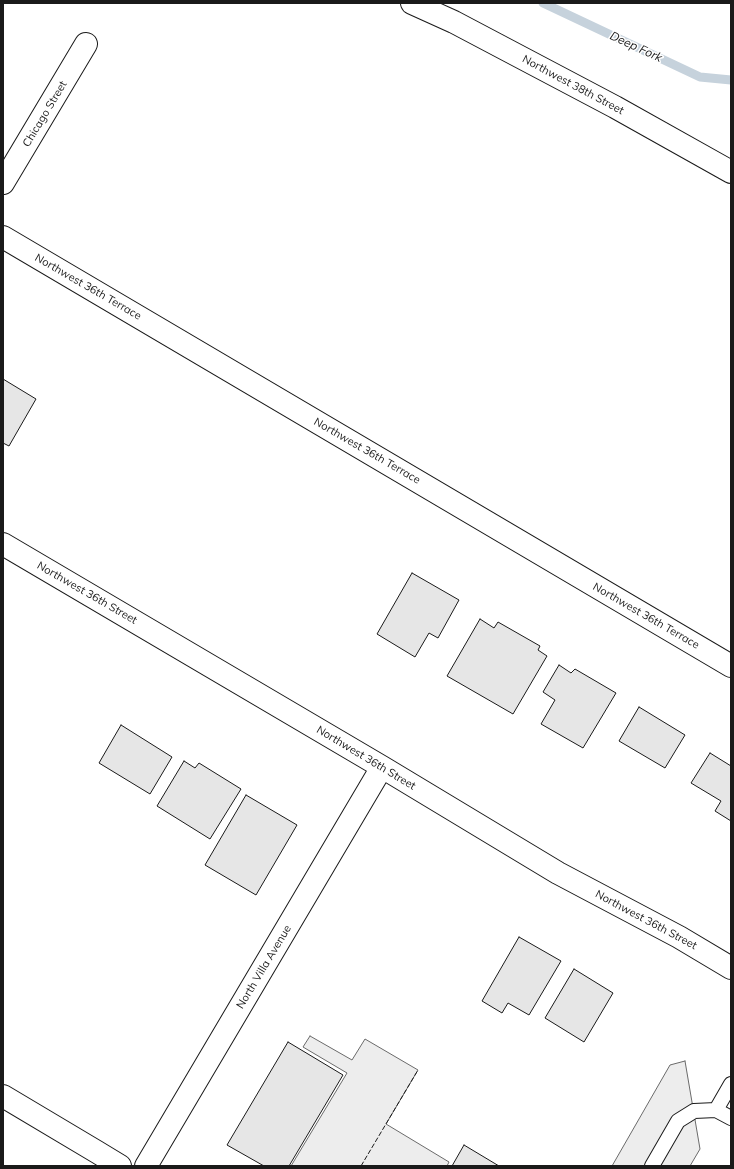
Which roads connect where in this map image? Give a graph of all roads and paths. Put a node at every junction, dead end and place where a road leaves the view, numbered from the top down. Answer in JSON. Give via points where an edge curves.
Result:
{"nodes":[{"id":1,"x":412,"y":3,"type":"edge"},
{"id":2,"x":86,"y":44,"type":"dead end"},
{"id":3,"x":731,"y":172,"type":"edge"},
{"id":4,"x":3,"y":183,"type":"edge"},
{"id":5,"x":3,"y":237,"type":"edge"},
{"id":6,"x":3,"y":544,"type":"edge"},
{"id":7,"x":731,"y":666,"type":"edge"},
{"id":8,"x":382,"y":767,"type":"junction"},
{"id":9,"x":731,"y":968,"type":"edge"},
{"id":10,"x":731,"y":1084,"type":"edge"},
{"id":11,"x":3,"y":1096,"type":"edge"},
{"id":12,"x":716,"y":1110,"type":"junction"},
{"id":13,"x":731,"y":1118,"type":"edge"},
{"id":14,"x":120,"y":1166,"type":"edge"},
{"id":15,"x":146,"y":1166,"type":"edge"},
{"id":16,"x":652,"y":1166,"type":"edge"}],
"edges":[{"from":1,"to":3,"type":"street","name":"Northwest 38th Street","via":[[454,22],[615,107]]},
{"from":2,"to":4,"type":"street","name":"Chicago Street"},
{"from":5,"to":7,"type":"street","name":"Northwest 36th Terrace"},
{"from":6,"to":8,"type":"street","name":"Northwest 36th Street"},
{"from":8,"to":9,"type":"street","name":"Northwest 36th Street","via":[[558,873],[679,937]]},
{"from":8,"to":15,"type":"street","name":"North Villa Avenue"},
{"from":10,"to":12,"type":"lane"},
{"from":11,"to":14,"type":"street"},
{"from":12,"to":13,"type":"lane"},
{"from":12,"to":16,"type":"lane","via":[[694,1111],[678,1121]]}]}
